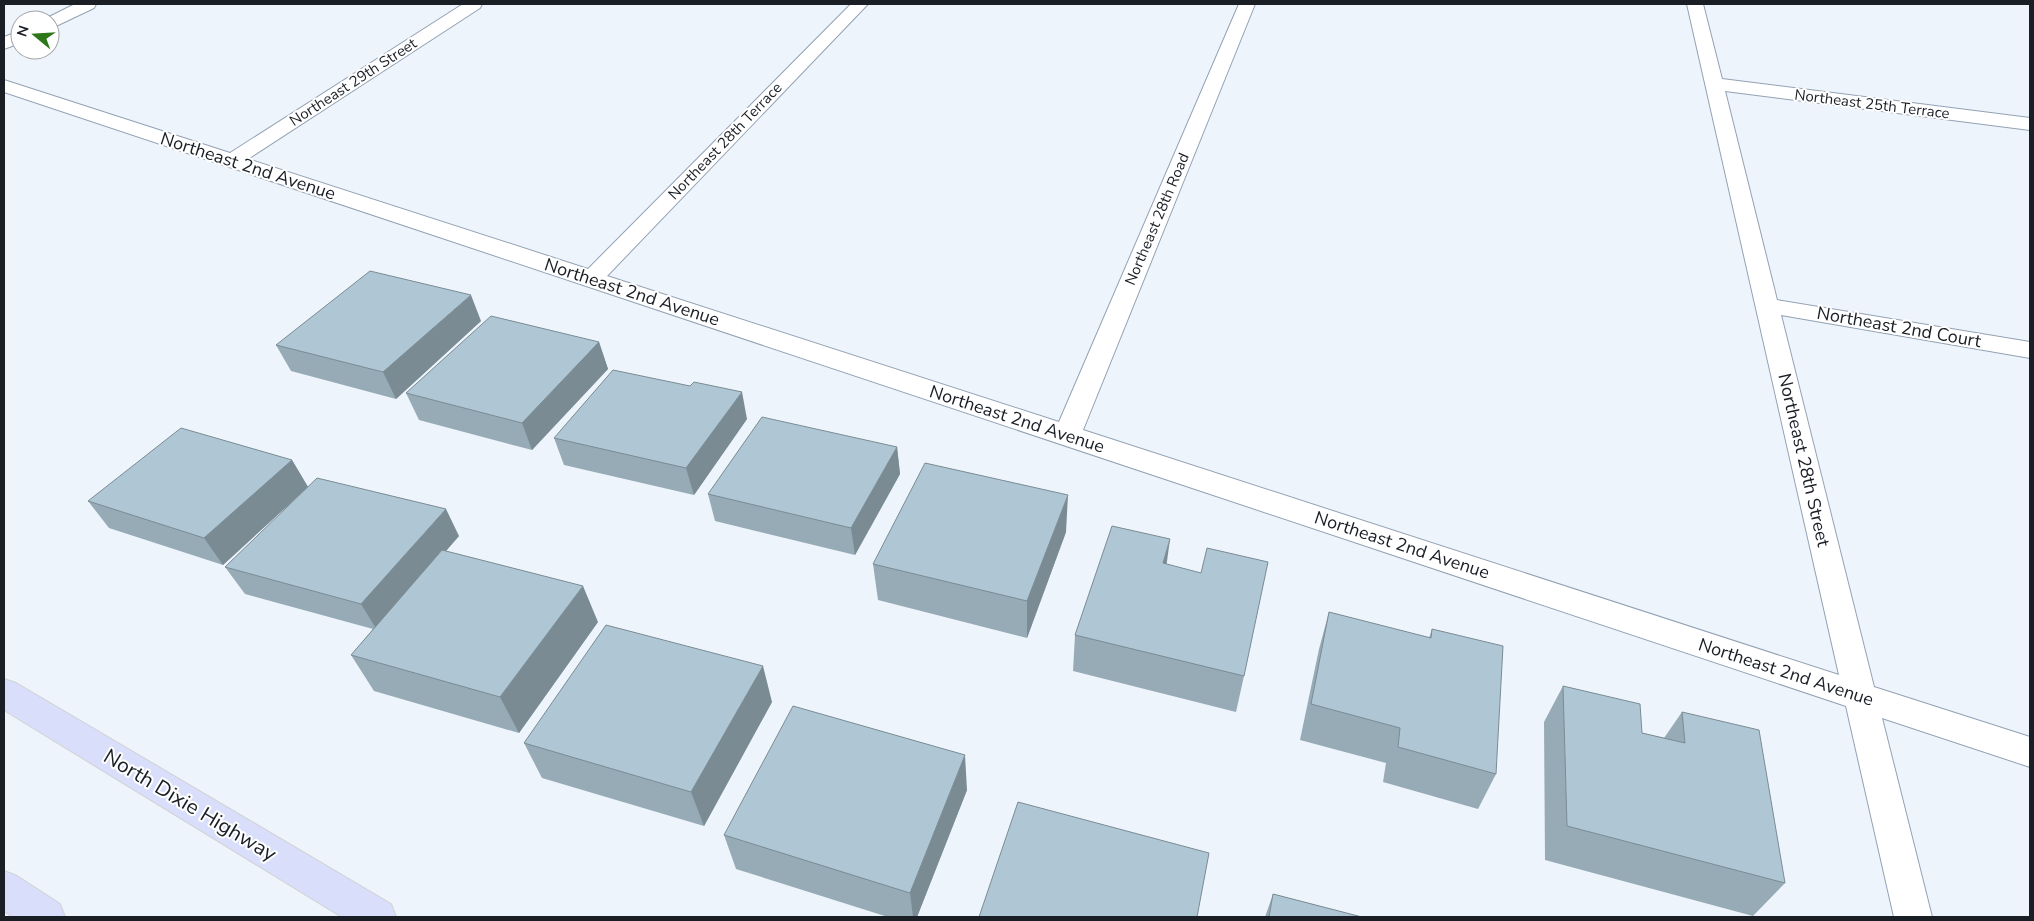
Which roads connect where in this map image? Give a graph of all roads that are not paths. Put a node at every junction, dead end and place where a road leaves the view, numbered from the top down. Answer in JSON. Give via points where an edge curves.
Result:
{"nodes":[{"id":1,"x":88,"y":4,"type":"edge"},
{"id":2,"x":474,"y":4,"type":"edge"},
{"id":3,"x":860,"y":4,"type":"edge"},
{"id":4,"x":1247,"y":4,"type":"edge"},
{"id":5,"x":1696,"y":4,"type":"edge"},
{"id":6,"x":60,"y":17,"type":"edge"},
{"id":7,"x":1714,"y":84,"type":"junction"},
{"id":8,"x":4,"y":86,"type":"edge"},
{"id":9,"x":2030,"y":124,"type":"edge"},
{"id":10,"x":232,"y":161,"type":"junction"},
{"id":11,"x":591,"y":279,"type":"junction"},
{"id":12,"x":1767,"y":305,"type":"junction"},
{"id":13,"x":2030,"y":350,"type":"edge"},
{"id":14,"x":1067,"y":435,"type":"junction"},
{"id":15,"x":4,"y":693,"type":"edge"},
{"id":16,"x":1860,"y":697,"type":"junction"},
{"id":17,"x":2030,"y":752,"type":"edge"},
{"id":18,"x":4,"y":889,"type":"edge"},
{"id":19,"x":46,"y":917,"type":"edge"},
{"id":20,"x":377,"y":917,"type":"edge"},
{"id":21,"x":1913,"y":917,"type":"edge"}],
"edges":[{"from":1,"to":6,"type":"street"},
{"from":2,"to":10,"type":"street","name":"Northeast 29th Street"},
{"from":3,"to":11,"type":"street","name":"Northeast 28th Terrace"},
{"from":4,"to":14,"type":"street","name":"Northeast 28th Road"},
{"from":5,"to":7,"type":"street","name":"Northeast 28th Street"},
{"from":7,"to":9,"type":"street","name":"Northeast 25th Terrace"},
{"from":7,"to":12,"type":"street","name":"Northeast 28th Street"},
{"from":8,"to":10,"type":"street","name":"Northeast 2nd Avenue"},
{"from":10,"to":11,"type":"street","name":"Northeast 2nd Avenue"},
{"from":11,"to":14,"type":"street","name":"Northeast 2nd Avenue"},
{"from":12,"to":13,"type":"street","name":"Northeast 2nd Court"},
{"from":12,"to":16,"type":"street","name":"Northeast 28th Street"},
{"from":14,"to":16,"type":"street","name":"Northeast 2nd Avenue"},
{"from":15,"to":20,"type":"main road","name":"North Dixie Highway"},
{"from":16,"to":17,"type":"street","name":"Northeast 2nd Avenue"},
{"from":16,"to":21,"type":"street","name":"Northeast 28th Street"},
{"from":18,"to":19,"type":"main road"}]}
